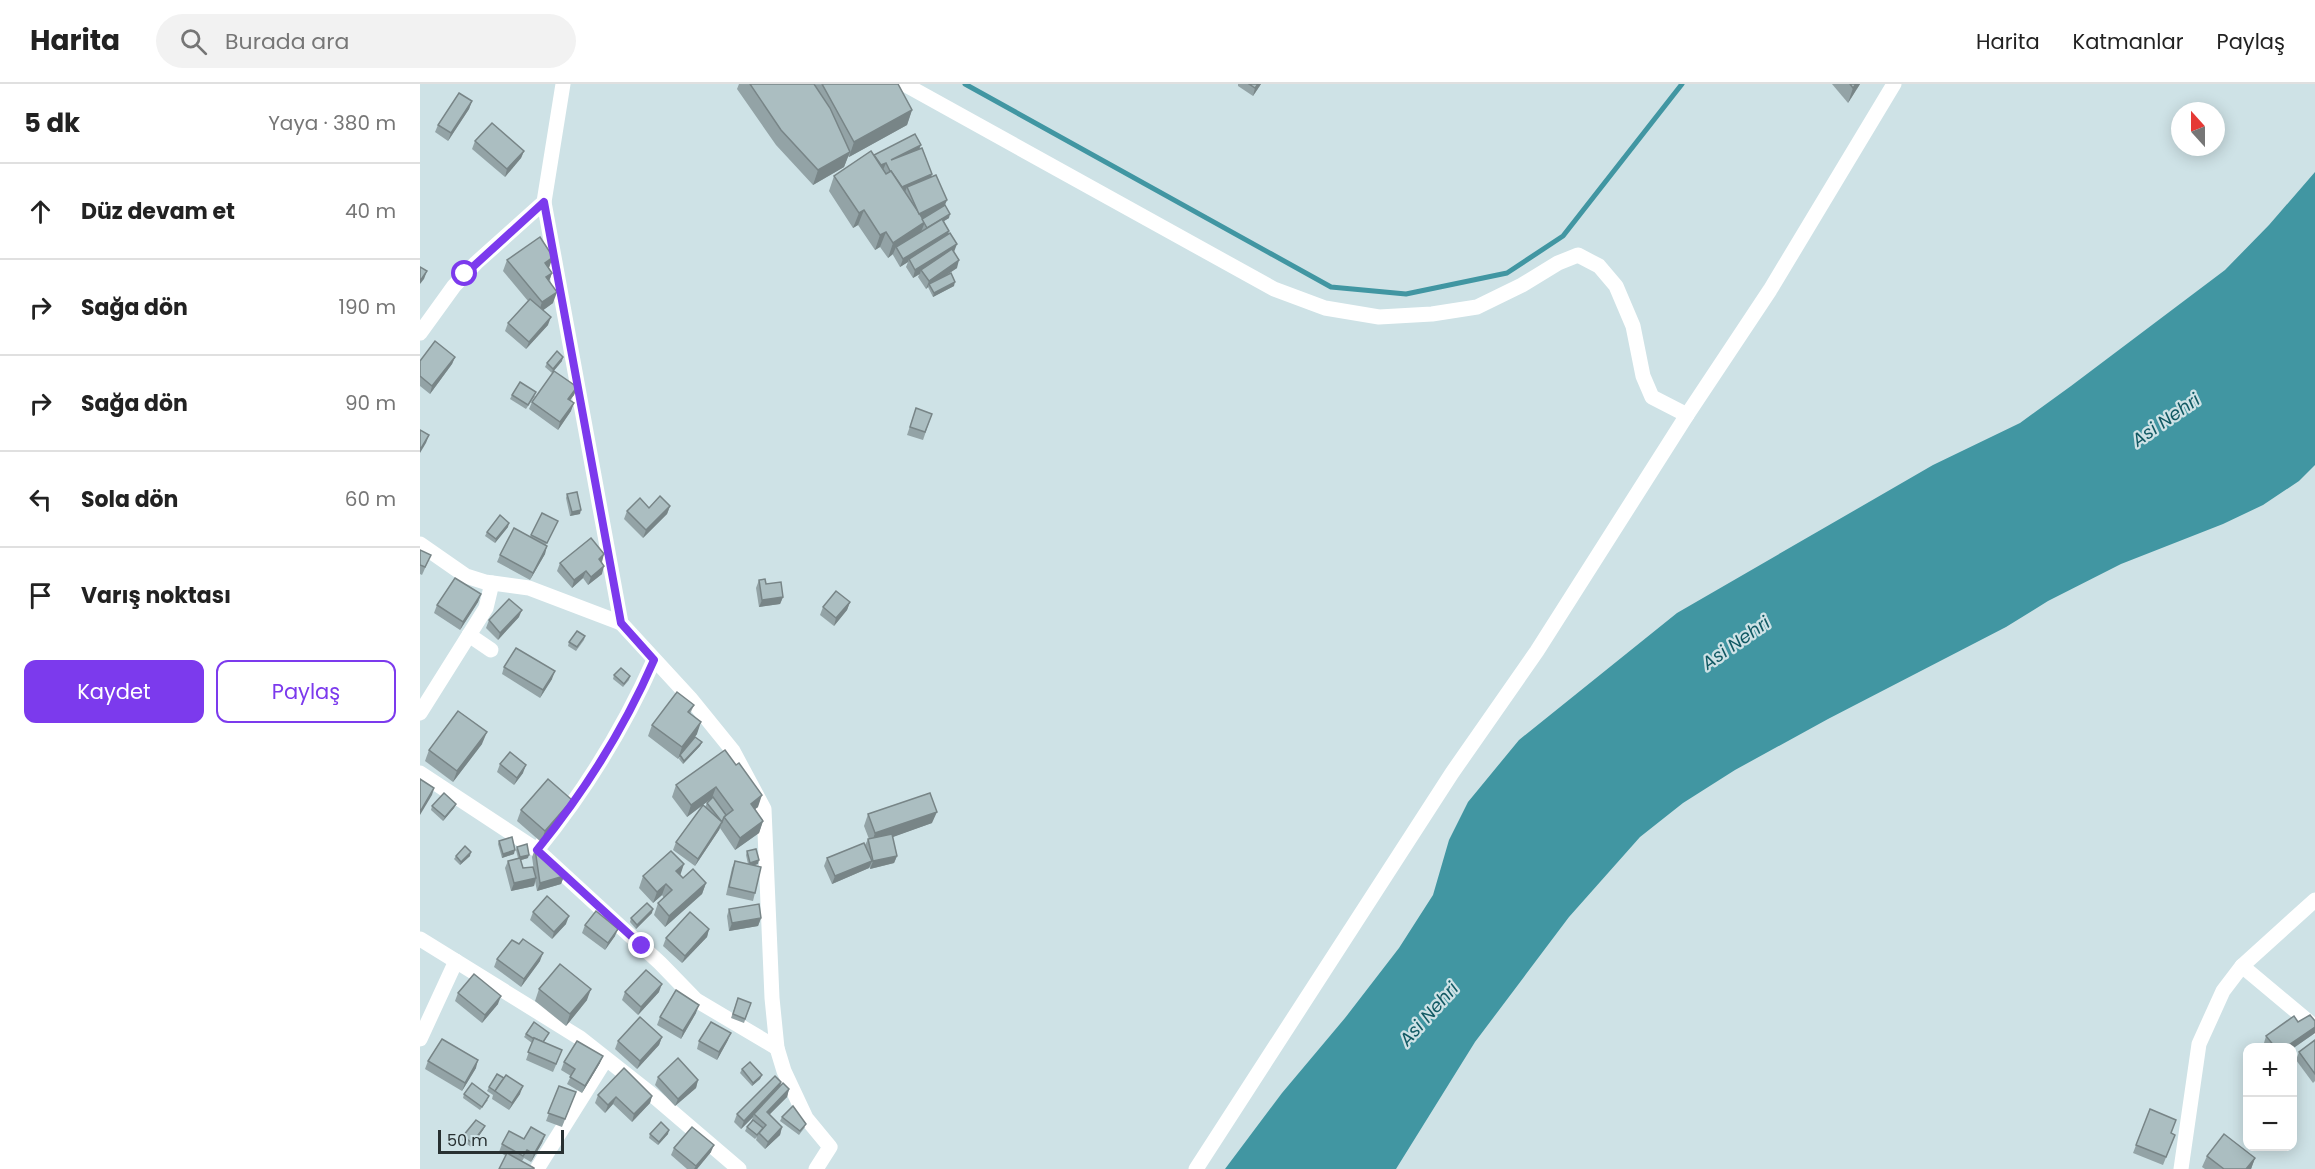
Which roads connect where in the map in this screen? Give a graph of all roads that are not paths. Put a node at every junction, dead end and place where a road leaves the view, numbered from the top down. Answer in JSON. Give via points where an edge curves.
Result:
{"nodes":[{"id":1,"x":563,"y":84,"type":"edge"},
{"id":2,"x":904,"y":84,"type":"edge"},
{"id":3,"x":1894,"y":84,"type":"edge"},
{"id":4,"x":544,"y":202,"type":"junction"},
{"id":5,"x":420,"y":333,"type":"edge"},
{"id":6,"x":1687,"y":415,"type":"junction"},
{"id":7,"x":420,"y":544,"type":"edge"},
{"id":8,"x":492,"y":583,"type":"junction"},
{"id":9,"x":621,"y":623,"type":"junction"},
{"id":10,"x":469,"y":635,"type":"junction"},
{"id":11,"x":491,"y":651,"type":"dead end"},
{"id":12,"x":654,"y":660,"type":"junction"},
{"id":13,"x":420,"y":713,"type":"edge"},
{"id":14,"x":420,"y":773,"type":"edge"},
{"id":15,"x":537,"y":850,"type":"junction"},
{"id":16,"x":2315,"y":900,"type":"edge"},
{"id":17,"x":420,"y":939,"type":"edge"},
{"id":18,"x":456,"y":961,"type":"junction"},
{"id":19,"x":2242,"y":966,"type":"junction"},
{"id":20,"x":2315,"y":1028,"type":"edge"},
{"id":21,"x":420,"y":1039,"type":"edge"},
{"id":22,"x":777,"y":1048,"type":"junction"},
{"id":23,"x":606,"y":1059,"type":"junction"},
{"id":24,"x":537,"y":1169,"type":"edge"},
{"id":25,"x":739,"y":1169,"type":"edge"},
{"id":26,"x":816,"y":1169,"type":"edge"},
{"id":27,"x":1196,"y":1169,"type":"edge"},
{"id":28,"x":2181,"y":1169,"type":"edge"}],
"edges":[{"from":1,"to":4,"type":"street"},
{"from":2,"to":6,"type":"street","via":[[1275,289],[1325,308],[1379,317],[1477,307],[1578,255],[1599,266],[1616,286],[1633,326],[1643,376],[1652,397]]},
{"from":3,"to":6,"type":"street","via":[[1770,290]]},
{"from":4,"to":5,"type":"street","via":[[454,286]]},
{"from":4,"to":9,"type":"street"},
{"from":6,"to":27,"type":"street","via":[[1537,651],[1452,773]]},
{"from":7,"to":8,"type":"street","via":[[466,576]]},
{"from":8,"to":9,"type":"street","via":[[529,588]]},
{"from":8,"to":10,"type":"street","via":[[486,608]]},
{"from":9,"to":12,"type":"street"},
{"from":10,"to":11,"type":"street"},
{"from":10,"to":13,"type":"street"},
{"from":12,"to":15,"type":"street","via":[[596,771]]},
{"from":12,"to":22,"type":"street","via":[[733,751],[764,809]]},
{"from":14,"to":15,"type":"street"},
{"from":15,"to":22,"type":"street","via":[[696,1000]]},
{"from":16,"to":19,"type":"street"},
{"from":17,"to":18,"type":"street"},
{"from":18,"to":21,"type":"street"},
{"from":18,"to":23,"type":"street","via":[[580,1038]]},
{"from":19,"to":20,"type":"street"},
{"from":19,"to":28,"type":"street","via":[[2223,991],[2199,1044]]},
{"from":22,"to":26,"type":"street","via":[[807,1118],[830,1147]]},
{"from":23,"to":24,"type":"street"},
{"from":23,"to":25,"type":"street"}]}
